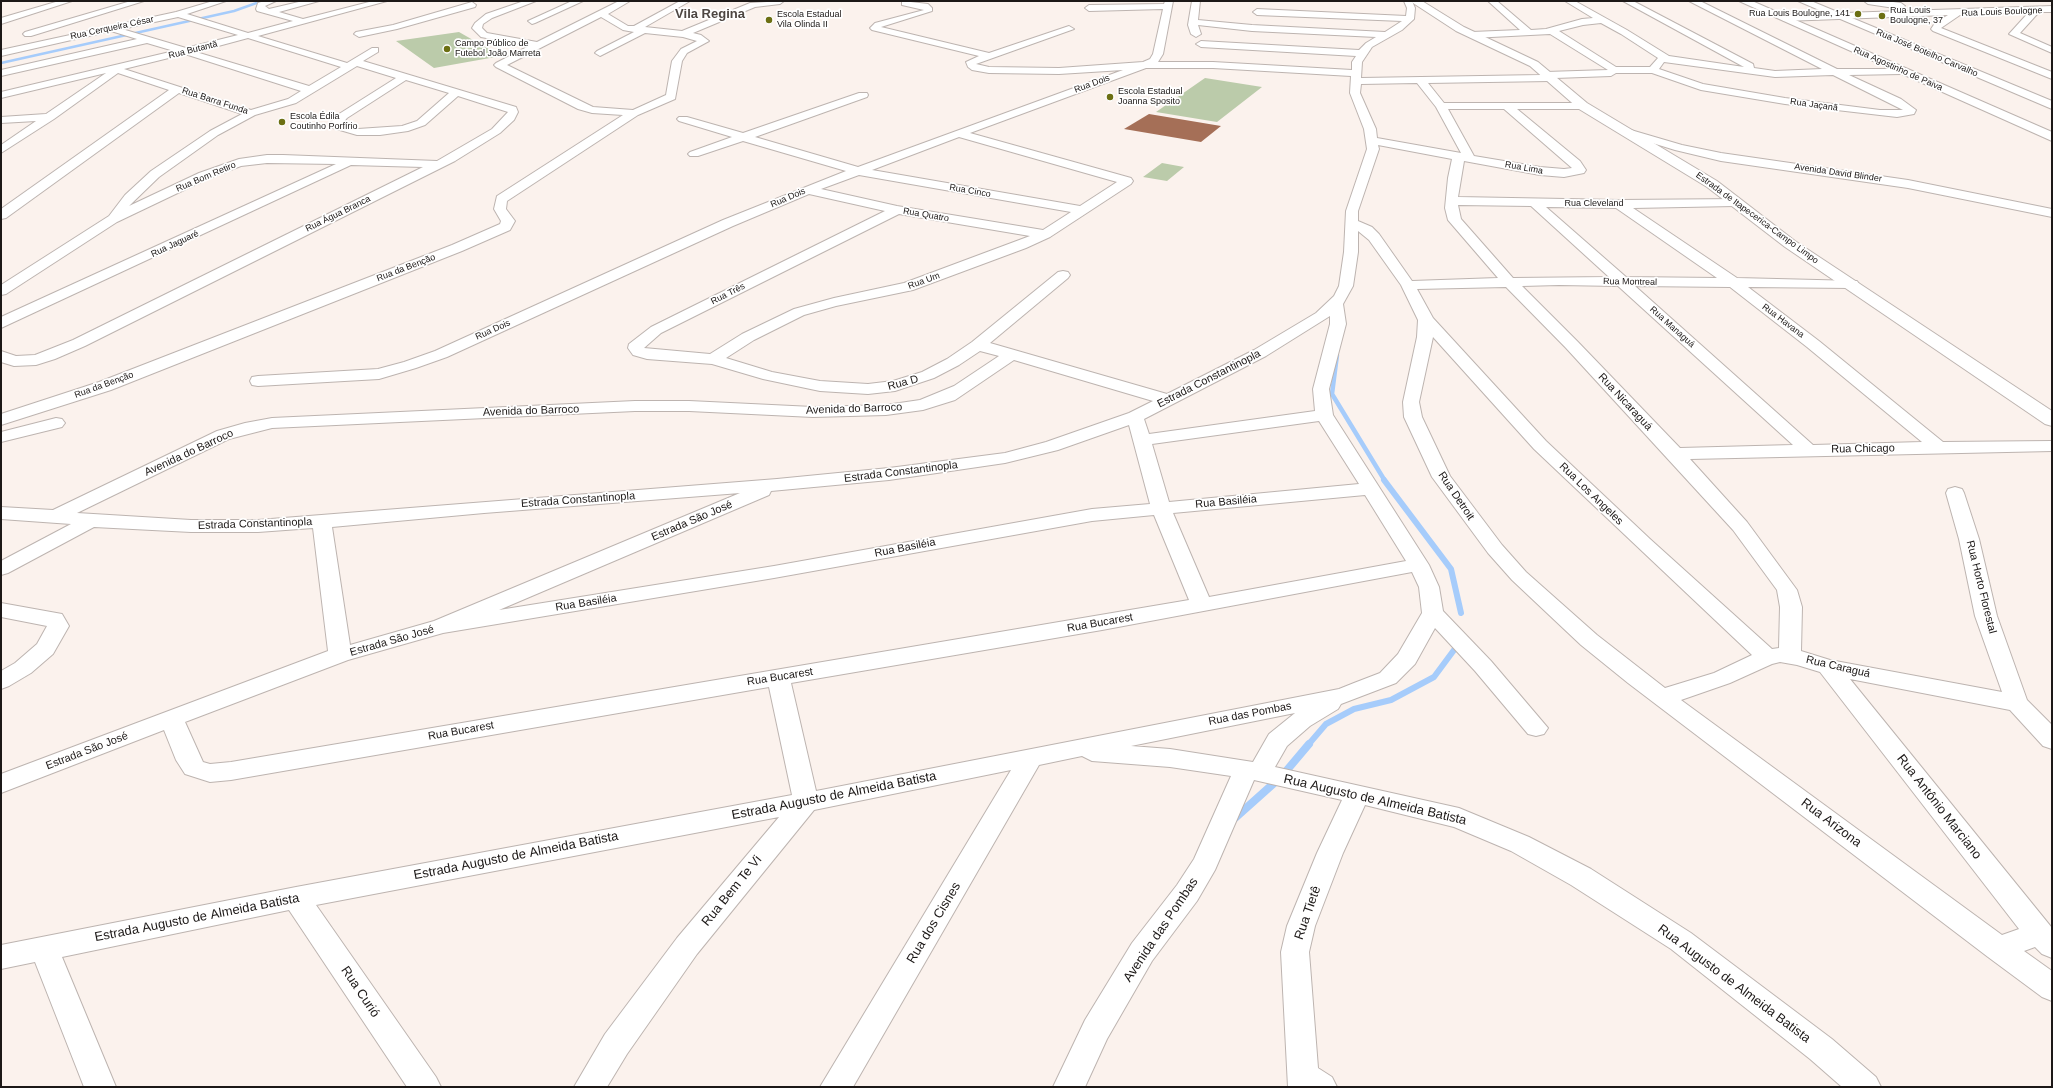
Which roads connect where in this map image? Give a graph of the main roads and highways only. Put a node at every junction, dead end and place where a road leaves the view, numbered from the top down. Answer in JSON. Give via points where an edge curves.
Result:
{"nodes":[{"id":1,"x":1415,"y":1,"type":"edge"},
{"id":2,"x":1744,"y":1,"type":"edge"},
{"id":3,"x":1803,"y":1,"type":"edge"},
{"id":4,"x":2052,"y":105,"type":"edge"},
{"id":5,"x":2052,"y":126,"type":"edge"},
{"id":6,"x":2034,"y":129,"type":"junction"},
{"id":7,"x":2052,"y":137,"type":"edge"},
{"id":8,"x":2052,"y":420,"type":"edge"}],
"edges":[{"from":1,"to":8,"type":"main road","name":"Estrada de Itapecerica-Campo Limpo","via":[[1438,17],[1534,64],[1583,106],[1694,172],[1790,244]]},
{"from":2,"to":6,"type":"main road","name":"Rua Agostinho de Paiva"},
{"from":3,"to":4,"type":"main road","name":"Rua José Botelho Carvalho"},
{"from":5,"to":6,"type":"main road"},
{"from":6,"to":7,"type":"main road","name":"Rua Agostinho de Paiva"}]}
